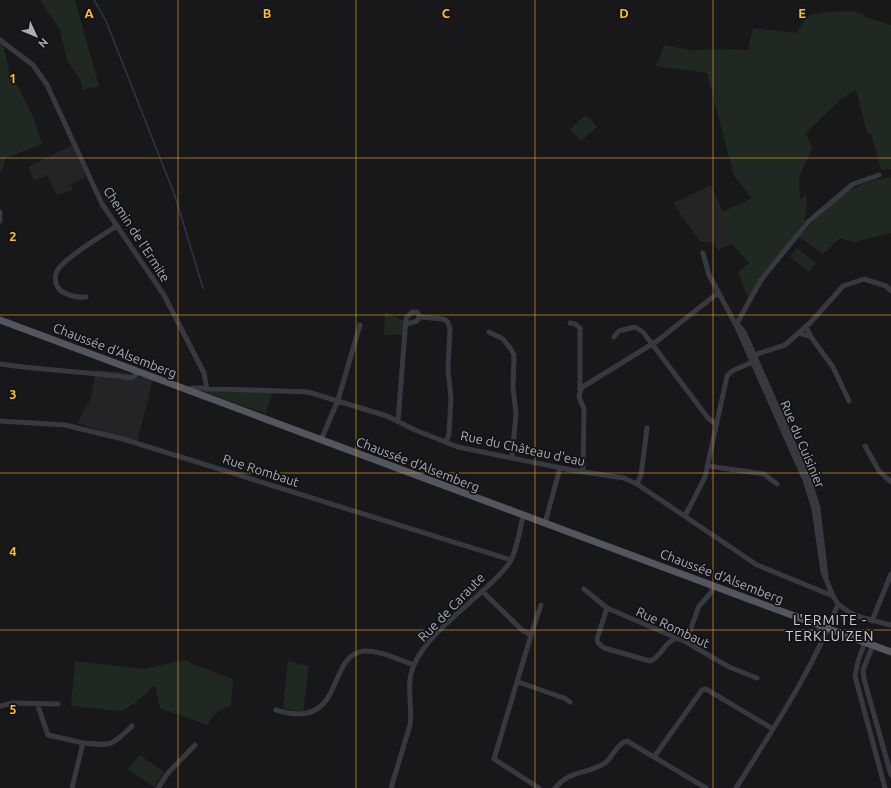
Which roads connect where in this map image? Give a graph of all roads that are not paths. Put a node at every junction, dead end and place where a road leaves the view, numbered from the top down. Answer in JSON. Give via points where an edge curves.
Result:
{"nodes":[{"id":1,"x":0,"y":40,"type":"edge"},
{"id":2,"x":879,"y":175,"type":"dead end"},
{"id":3,"x":0,"y":212,"type":"edge"},
{"id":4,"x":0,"y":221,"type":"edge"},
{"id":5,"x":116,"y":226,"type":"junction"},
{"id":6,"x":703,"y":253,"type":"dead end"},
{"id":7,"x":891,"y":291,"type":"edge"},
{"id":8,"x":718,"y":293,"type":"junction"},
{"id":9,"x":86,"y":297,"type":"dead end"},
{"id":10,"x":420,"y":317,"type":"junction"},
{"id":11,"x":0,"y":320,"type":"edge"},
{"id":12,"x":570,"y":322,"type":"dead end"},
{"id":13,"x":407,"y":324,"type":"junction"},
{"id":14,"x":736,"y":324,"type":"junction"},
{"id":15,"x":360,"y":325,"type":"dead end"},
{"id":16,"x":806,"y":326,"type":"junction"},
{"id":17,"x":489,"y":332,"type":"dead end"},
{"id":18,"x":799,"y":333,"type":"junction"},
{"id":19,"x":614,"y":337,"type":"dead end"},
{"id":20,"x":811,"y":337,"type":"junction"},
{"id":21,"x":652,"y":345,"type":"junction"},
{"id":22,"x":753,"y":359,"type":"junction"},
{"id":23,"x":0,"y":364,"type":"edge"},
{"id":24,"x":126,"y":367,"type":"junction"},
{"id":25,"x":139,"y":372,"type":"junction"},
{"id":26,"x":120,"y":376,"type":"junction"},
{"id":27,"x":582,"y":388,"type":"junction"},
{"id":28,"x":207,"y":389,"type":"junction"},
{"id":29,"x":186,"y":390,"type":"junction"},
{"id":30,"x":338,"y":400,"type":"junction"},
{"id":31,"x":849,"y":400,"type":"dead end"},
{"id":32,"x":0,"y":421,"type":"edge"},
{"id":33,"x":398,"y":421,"type":"junction"},
{"id":34,"x":716,"y":424,"type":"junction"},
{"id":35,"x":647,"y":428,"type":"dead end"},
{"id":36,"x":320,"y":440,"type":"junction"},
{"id":37,"x":446,"y":442,"type":"junction"},
{"id":38,"x":865,"y":446,"type":"dead end"},
{"id":39,"x":512,"y":457,"type":"junction"},
{"id":40,"x":708,"y":466,"type":"junction"},
{"id":41,"x":560,"y":468,"type":"junction"},
{"id":42,"x":583,"y":472,"type":"junction"},
{"id":43,"x":891,"y":482,"type":"edge"},
{"id":44,"x":637,"y":484,"type":"junction"},
{"id":45,"x":777,"y":484,"type":"dead end"},
{"id":46,"x":523,"y":516,"type":"junction"},
{"id":47,"x":685,"y":516,"type":"junction"},
{"id":48,"x":545,"y":523,"type":"junction"},
{"id":49,"x":511,"y":560,"type":"junction"},
{"id":50,"x":891,"y":574,"type":"edge"},
{"id":51,"x":714,"y":586,"type":"junction"},
{"id":52,"x":584,"y":589,"type":"dead end"},
{"id":53,"x":482,"y":591,"type":"junction"},
{"id":54,"x":833,"y":596,"type":"junction"},
{"id":55,"x":541,"y":604,"type":"dead end"},
{"id":56,"x":838,"y":604,"type":"junction"},
{"id":57,"x":607,"y":608,"type":"junction"},
{"id":58,"x":872,"y":621,"type":"junction"},
{"id":59,"x":891,"y":625,"type":"edge"},
{"id":60,"x":828,"y":629,"type":"junction"},
{"id":61,"x":531,"y":635,"type":"junction"},
{"id":62,"x":675,"y":639,"type":"junction"},
{"id":63,"x":686,"y":642,"type":"junction"},
{"id":64,"x":865,"y":642,"type":"junction"},
{"id":65,"x":873,"y":645,"type":"junction"},
{"id":66,"x":891,"y":652,"type":"edge"},
{"id":67,"x":414,"y":665,"type":"junction"},
{"id":68,"x":756,"y":678,"type":"dead end"},
{"id":69,"x":518,"y":682,"type":"junction"},
{"id":70,"x":570,"y":702,"type":"dead end"},
{"id":71,"x":37,"y":703,"type":"junction"},
{"id":72,"x":58,"y":704,"type":"dead end"},
{"id":73,"x":0,"y":706,"type":"edge"},
{"id":74,"x":276,"y":710,"type":"dead end"},
{"id":75,"x":132,"y":726,"type":"dead end"},
{"id":76,"x":773,"y":729,"type":"junction"},
{"id":77,"x":83,"y":743,"type":"junction"},
{"id":78,"x":195,"y":745,"type":"dead end"},
{"id":79,"x":654,"y":757,"type":"junction"},
{"id":80,"x":891,"y":775,"type":"edge"},
{"id":81,"x":72,"y":788,"type":"edge"},
{"id":82,"x":158,"y":788,"type":"edge"},
{"id":83,"x":391,"y":788,"type":"edge"},
{"id":84,"x":539,"y":788,"type":"edge"},
{"id":85,"x":555,"y":788,"type":"edge"},
{"id":86,"x":706,"y":788,"type":"edge"},
{"id":87,"x":736,"y":788,"type":"edge"},
{"id":88,"x":885,"y":788,"type":"edge"}],
"edges":[{"from":1,"to":5,"type":"street","name":"Chemin de l'Ermite","via":[[33,66],[47,84],[102,204]]},
{"from":2,"to":14,"type":"street","via":[[853,184],[808,222],[761,280]]},
{"from":3,"to":4,"type":"street"},
{"from":5,"to":9,"type":"street","via":[[71,257],[55,273],[55,283],[61,291],[79,298]]},
{"from":5,"to":28,"type":"street","name":"Chemin de l'Ermite","via":[[164,295],[204,373]]},
{"from":6,"to":8,"type":"street","name":"Rue du Cuisinier","via":[[709,275]]},
{"from":7,"to":16,"type":"street","via":[[886,286],[864,279],[843,286]]},
{"from":8,"to":14,"type":"street","name":"Rue du Cuisinier"},
{"from":8,"to":21,"type":"street"},
{"from":10,"to":13,"type":"street"},
{"from":10,"to":13,"type":"street","via":[[416,312],[412,312],[406,318]]},
{"from":10,"to":37,"type":"street","via":[[443,319],[450,328],[448,370],[452,399]]},
{"from":11,"to":24,"type":"main road","name":"Chaussée d'Alsemberg"},
{"from":12,"to":27,"type":"street","via":[[580,328]]},
{"from":13,"to":33,"type":"street"},
{"from":14,"to":22,"type":"street","name":"Rue du Cuisinier"},
{"from":15,"to":30,"type":"street"},
{"from":16,"to":18,"type":"street"},
{"from":16,"to":20,"type":"street"},
{"from":17,"to":39,"type":"street","via":[[503,339],[514,355],[513,387],[516,414]]},
{"from":18,"to":20,"type":"street"},
{"from":18,"to":22,"type":"street","via":[[785,345]]},
{"from":19,"to":21,"type":"street","via":[[619,331],[635,327],[643,332]]},
{"from":20,"to":31,"type":"street","via":[[833,367]]},
{"from":21,"to":27,"type":"street"},
{"from":21,"to":34,"type":"street","via":[[708,418]]},
{"from":22,"to":34,"type":"street","via":[[732,370],[727,376]]},
{"from":22,"to":54,"type":"street","name":"Rue du Cuisinier","via":[[809,479],[819,516],[826,579]]},
{"from":23,"to":26,"type":"street"},
{"from":24,"to":25,"type":"main road","name":"Chaussée d'Alsemberg"},
{"from":24,"to":26,"type":"street"},
{"from":25,"to":26,"type":"street","via":[[131,378]]},
{"from":25,"to":29,"type":"main road","name":"Chaussée d'Alsemberg"},
{"from":27,"to":42,"type":"street","via":[[579,397],[584,409]]},
{"from":28,"to":29,"type":"street","name":"Rue du Château d'eau"},
{"from":28,"to":30,"type":"street","name":"Rue du Château d'eau","via":[[296,391]]},
{"from":29,"to":36,"type":"main road","name":"Chaussée d'Alsemberg"},
{"from":30,"to":33,"type":"street","name":"Rue du Château d'eau"},
{"from":30,"to":36,"type":"street"},
{"from":32,"to":49,"type":"street","name":"Rue Rombaut","via":[[65,426],[123,439]]},
{"from":33,"to":37,"type":"street","name":"Rue du Château d'eau"},
{"from":34,"to":40,"type":"street"},
{"from":35,"to":44,"type":"street","via":[[641,475]]},
{"from":36,"to":46,"type":"main road","name":"Chaussée d'Alsemberg"},
{"from":37,"to":39,"type":"street","name":"Rue du Château d'eau","via":[[478,452]]},
{"from":38,"to":43,"type":"street","via":[[880,471]]},
{"from":39,"to":41,"type":"street","name":"Rue du Château d'eau"},
{"from":40,"to":45,"type":"street","via":[[764,474]]},
{"from":40,"to":47,"type":"street"},
{"from":41,"to":42,"type":"street","name":"Rue du Château d'eau"},
{"from":41,"to":48,"type":"street"},
{"from":42,"to":44,"type":"street","name":"Rue du Château d'eau","via":[[624,478]]},
{"from":44,"to":47,"type":"street","name":"Rue du Château d'eau"},
{"from":46,"to":48,"type":"main road","name":"Chaussée d'Alsemberg"},
{"from":46,"to":49,"type":"street","name":"Rue de Caraute"},
{"from":47,"to":54,"type":"street","name":"Rue du Château d'eau","via":[[757,565]]},
{"from":48,"to":51,"type":"main road","name":"Chaussée d'Alsemberg"},
{"from":49,"to":53,"type":"street","name":"Rue de Caraute"},
{"from":50,"to":58,"type":"street"},
{"from":51,"to":60,"type":"main road","name":"Chaussée d'Alsemberg"},
{"from":51,"to":63,"type":"street","via":[[699,606]]},
{"from":52,"to":57,"type":"street","name":"Rue Rombaut"},
{"from":53,"to":61,"type":"street","via":[[522,630]]},
{"from":53,"to":67,"type":"street","name":"Rue de Caraute","via":[[431,640]]},
{"from":54,"to":56,"type":"street","name":"Rue du Cuisinier"},
{"from":55,"to":61,"type":"street"},
{"from":56,"to":58,"type":"street","via":[[849,612]]},
{"from":56,"to":60,"type":"street"},
{"from":57,"to":62,"type":"street","name":"Rue Rombaut"},
{"from":57,"to":62,"type":"street","via":[[598,639],[598,643],[604,648],[650,661],[658,656],[670,640]]},
{"from":58,"to":59,"type":"street"},
{"from":60,"to":64,"type":"main road","name":"Chaussée d'Alsemberg"},
{"from":60,"to":76,"type":"street","via":[[793,697]]},
{"from":61,"to":69,"type":"street"},
{"from":62,"to":63,"type":"street","name":"Rue Rombaut"},
{"from":63,"to":68,"type":"street","name":"Rue Rombaut"},
{"from":64,"to":65,"type":"main road","name":"Chaussée d'Alsemberg"},
{"from":64,"to":88,"type":"street","via":[[855,676]]},
{"from":65,"to":66,"type":"main road","name":"Chaussée d'Alsemberg"},
{"from":65,"to":80,"type":"street","via":[[863,670],[864,679]]},
{"from":67,"to":74,"type":"street","via":[[374,652],[358,652],[347,660],[320,708],[307,714]]},
{"from":67,"to":83,"type":"street","name":"Rue de Caraute","via":[[409,687],[410,725]]},
{"from":69,"to":70,"type":"street"},
{"from":69,"to":84,"type":"street","via":[[494,756],[495,761]]},
{"from":71,"to":72,"type":"street"},
{"from":71,"to":73,"type":"street","via":[[12,703]]},
{"from":71,"to":77,"type":"street","via":[[48,735]]},
{"from":75,"to":77,"type":"street","via":[[112,744],[106,746]]},
{"from":76,"to":79,"type":"street","via":[[706,689],[702,690]]},
{"from":76,"to":87,"type":"street"},
{"from":77,"to":81,"type":"street"},
{"from":78,"to":82,"type":"street","via":[[168,773]]},
{"from":79,"to":85,"type":"street","via":[[630,742],[624,742],[604,763],[591,770],[573,774]]},
{"from":79,"to":86,"type":"street"}]}
